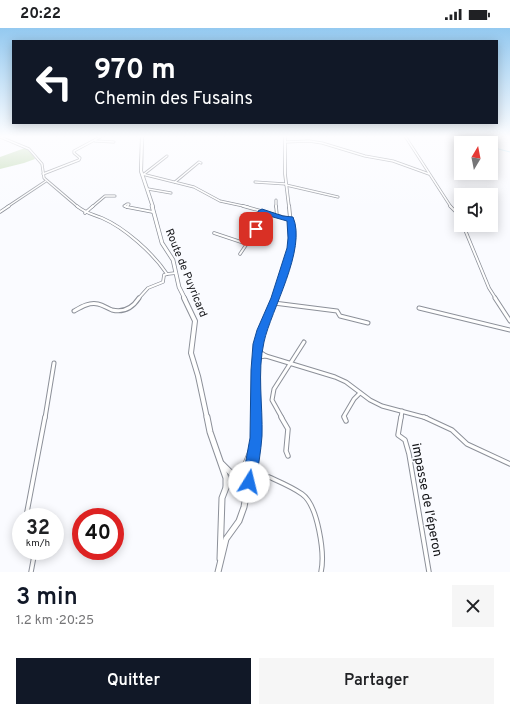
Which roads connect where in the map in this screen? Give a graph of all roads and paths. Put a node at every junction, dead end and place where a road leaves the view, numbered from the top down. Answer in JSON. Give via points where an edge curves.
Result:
{"nodes":[{"id":1,"x":40,"y":161,"type":"edge"},
{"id":2,"x":75,"y":161,"type":"edge"},
{"id":3,"x":140,"y":161,"type":"edge"},
{"id":4,"x":160,"y":161,"type":"edge"},
{"id":5,"x":285,"y":161,"type":"edge"},
{"id":6,"x":394,"y":161,"type":"edge"},
{"id":7,"x":421,"y":161,"type":"edge"},
{"id":8,"x":201,"y":163,"type":"dead end"},
{"id":9,"x":43,"y":174,"type":"junction"},
{"id":10,"x":143,"y":174,"type":"junction"},
{"id":11,"x":429,"y":174,"type":"junction"},
{"id":12,"x":46,"y":181,"type":"junction"},
{"id":13,"x":174,"y":182,"type":"junction"},
{"id":14,"x":255,"y":182,"type":"dead end"},
{"id":15,"x":286,"y":185,"type":"junction"},
{"id":16,"x":148,"y":189,"type":"junction"},
{"id":17,"x":171,"y":193,"type":"dead end"},
{"id":18,"x":115,"y":196,"type":"dead end"},
{"id":19,"x":338,"y":197,"type":"dead end"},
{"id":20,"x":276,"y":200,"type":"dead end"},
{"id":21,"x":127,"y":207,"type":"dead end"},
{"id":22,"x":454,"y":210,"type":"edge"},
{"id":23,"x":262,"y":211,"type":"junction"},
{"id":24,"x":0,"y":212,"type":"edge"},
{"id":25,"x":153,"y":212,"type":"junction"},
{"id":26,"x":85,"y":213,"type":"junction"},
{"id":27,"x":277,"y":216,"type":"junction"},
{"id":28,"x":290,"y":219,"type":"junction"},
{"id":29,"x":466,"y":232,"type":"edge"},
{"id":30,"x":214,"y":233,"type":"dead end"},
{"id":31,"x":247,"y":244,"type":"junction"},
{"id":32,"x":240,"y":254,"type":"dead end"},
{"id":33,"x":176,"y":273,"type":"junction"},
{"id":34,"x":167,"y":274,"type":"junction"},
{"id":35,"x":274,"y":303,"type":"junction"},
{"id":36,"x":418,"y":308,"type":"dead end"},
{"id":37,"x":74,"y":310,"type":"dead end"},
{"id":38,"x":510,"y":321,"type":"edge"},
{"id":39,"x":368,"y":323,"type":"dead end"},
{"id":40,"x":510,"y":330,"type":"edge"},
{"id":41,"x":304,"y":342,"type":"dead end"},
{"id":42,"x":257,"y":350,"type":"junction"},
{"id":43,"x":266,"y":356,"type":"junction"},
{"id":44,"x":256,"y":360,"type":"junction"},
{"id":45,"x":54,"y":363,"type":"dead end"},
{"id":46,"x":290,"y":363,"type":"junction"},
{"id":47,"x":360,"y":393,"type":"junction"},
{"id":48,"x":402,"y":411,"type":"junction"},
{"id":49,"x":346,"y":421,"type":"dead end"},
{"id":50,"x":256,"y":438,"type":"junction"},
{"id":51,"x":288,"y":456,"type":"dead end"},
{"id":52,"x":221,"y":462,"type":"junction"},
{"id":53,"x":510,"y":464,"type":"edge"},
{"id":54,"x":238,"y":475,"type":"junction"},
{"id":55,"x":249,"y":483,"type":"junction"},
{"id":56,"x":226,"y":486,"type":"junction"},
{"id":57,"x":28,"y":508,"type":"edge"},
{"id":58,"x":221,"y":530,"type":"junction"},
{"id":59,"x":231,"y":532,"type":"junction"},
{"id":60,"x":220,"y":559,"type":"junction"},
{"id":61,"x":33,"y":560,"type":"edge"},
{"id":62,"x":31,"y":572,"type":"edge"},
{"id":63,"x":218,"y":572,"type":"edge"},
{"id":64,"x":322,"y":572,"type":"edge"},
{"id":65,"x":429,"y":572,"type":"edge"}],
"edges":[{"from":1,"to":9,"type":"street"},
{"from":2,"to":9,"type":"street"},
{"from":3,"to":10,"type":"main road","name":"Route de Puyricard"},
{"from":4,"to":10,"type":"street"},
{"from":5,"to":15,"type":"street"},
{"from":6,"to":11,"type":"street"},
{"from":7,"to":11,"type":"street"},
{"from":8,"to":13,"type":"street"},
{"from":9,"to":12,"type":"street"},
{"from":10,"to":13,"type":"street"},
{"from":10,"to":16,"type":"main road","name":"Route de Puyricard"},
{"from":11,"to":22,"type":"street"},
{"from":12,"to":24,"type":"street"},
{"from":12,"to":26,"type":"street"},
{"from":13,"to":23,"type":"street","via":[[197,188],[216,200]]},
{"from":14,"to":15,"type":"street"},
{"from":15,"to":19,"type":"street"},
{"from":15,"to":28,"type":"street"},
{"from":16,"to":17,"type":"street"},
{"from":16,"to":25,"type":"main road","name":"Route de Puyricard"},
{"from":18,"to":26,"type":"street","via":[[105,196]]},
{"from":20,"to":27,"type":"street"},
{"from":21,"to":25,"type":"street"},
{"from":23,"to":27,"type":"street"},
{"from":23,"to":31,"type":"street","via":[[256,230]]},
{"from":25,"to":33,"type":"main road","name":"Route de Puyricard","via":[[162,243]]},
{"from":26,"to":34,"type":"street","via":[[102,218],[134,238],[157,260]]},
{"from":27,"to":28,"type":"street"},
{"from":28,"to":35,"type":"street","via":[[291,248]]},
{"from":29,"to":38,"type":"street","via":[[489,288]]},
{"from":30,"to":31,"type":"street"},
{"from":31,"to":32,"type":"street"},
{"from":33,"to":34,"type":"street"},
{"from":33,"to":52,"type":"main road","name":"Route de Puyricard","via":[[179,287],[195,321],[191,353],[210,432]]},
{"from":34,"to":37,"type":"street","via":[[164,275],[162,282],[147,288],[131,308],[117,311],[102,304],[92,303]]},
{"from":35,"to":39,"type":"street","via":[[337,311],[340,316]]},
{"from":35,"to":42,"type":"street","via":[[262,330]]},
{"from":36,"to":40,"type":"street"},
{"from":41,"to":46,"type":"street"},
{"from":42,"to":43,"type":"street"},
{"from":42,"to":44,"type":"street"},
{"from":43,"to":44,"type":"street"},
{"from":43,"to":46,"type":"street"},
{"from":44,"to":50,"type":"street"},
{"from":45,"to":57,"type":"street"},
{"from":46,"to":47,"type":"street","via":[[336,377]]},
{"from":46,"to":51,"type":"street","via":[[274,389],[272,400],[288,429]]},
{"from":47,"to":48,"type":"street","via":[[382,406]]},
{"from":47,"to":49,"type":"street","via":[[344,416]]},
{"from":48,"to":53,"type":"street","via":[[440,423],[467,444]]},
{"from":48,"to":65,"type":"street","name":"impasse de l'éperon","via":[[398,435],[405,440],[409,454]]},
{"from":50,"to":54,"type":"street","via":[[244,470]]},
{"from":50,"to":55,"type":"street"},
{"from":52,"to":54,"type":"main road","name":"Route de Puyricard","via":[[227,471]]},
{"from":52,"to":56,"type":"main road","name":"Route de Puyricard"},
{"from":54,"to":55,"type":"main road","name":"Route de Puyricard"},
{"from":54,"to":56,"type":"main road"},
{"from":55,"to":59,"type":"main road","name":"Route de Puyricard","via":[[239,521]]},
{"from":55,"to":64,"type":"street","via":[[266,476],[303,494],[310,503],[321,536]]},
{"from":56,"to":58,"type":"main road","name":"Route de Puyricard","via":[[220,509]]},
{"from":58,"to":59,"type":"main road","via":[[224,534]]},
{"from":58,"to":60,"type":"main road","name":"Route de Puyricard"},
{"from":59,"to":60,"type":"main road","name":"Route de Puyricard"},
{"from":60,"to":63,"type":"main road","name":"Route de Puyricard"},
{"from":61,"to":62,"type":"street"}]}
